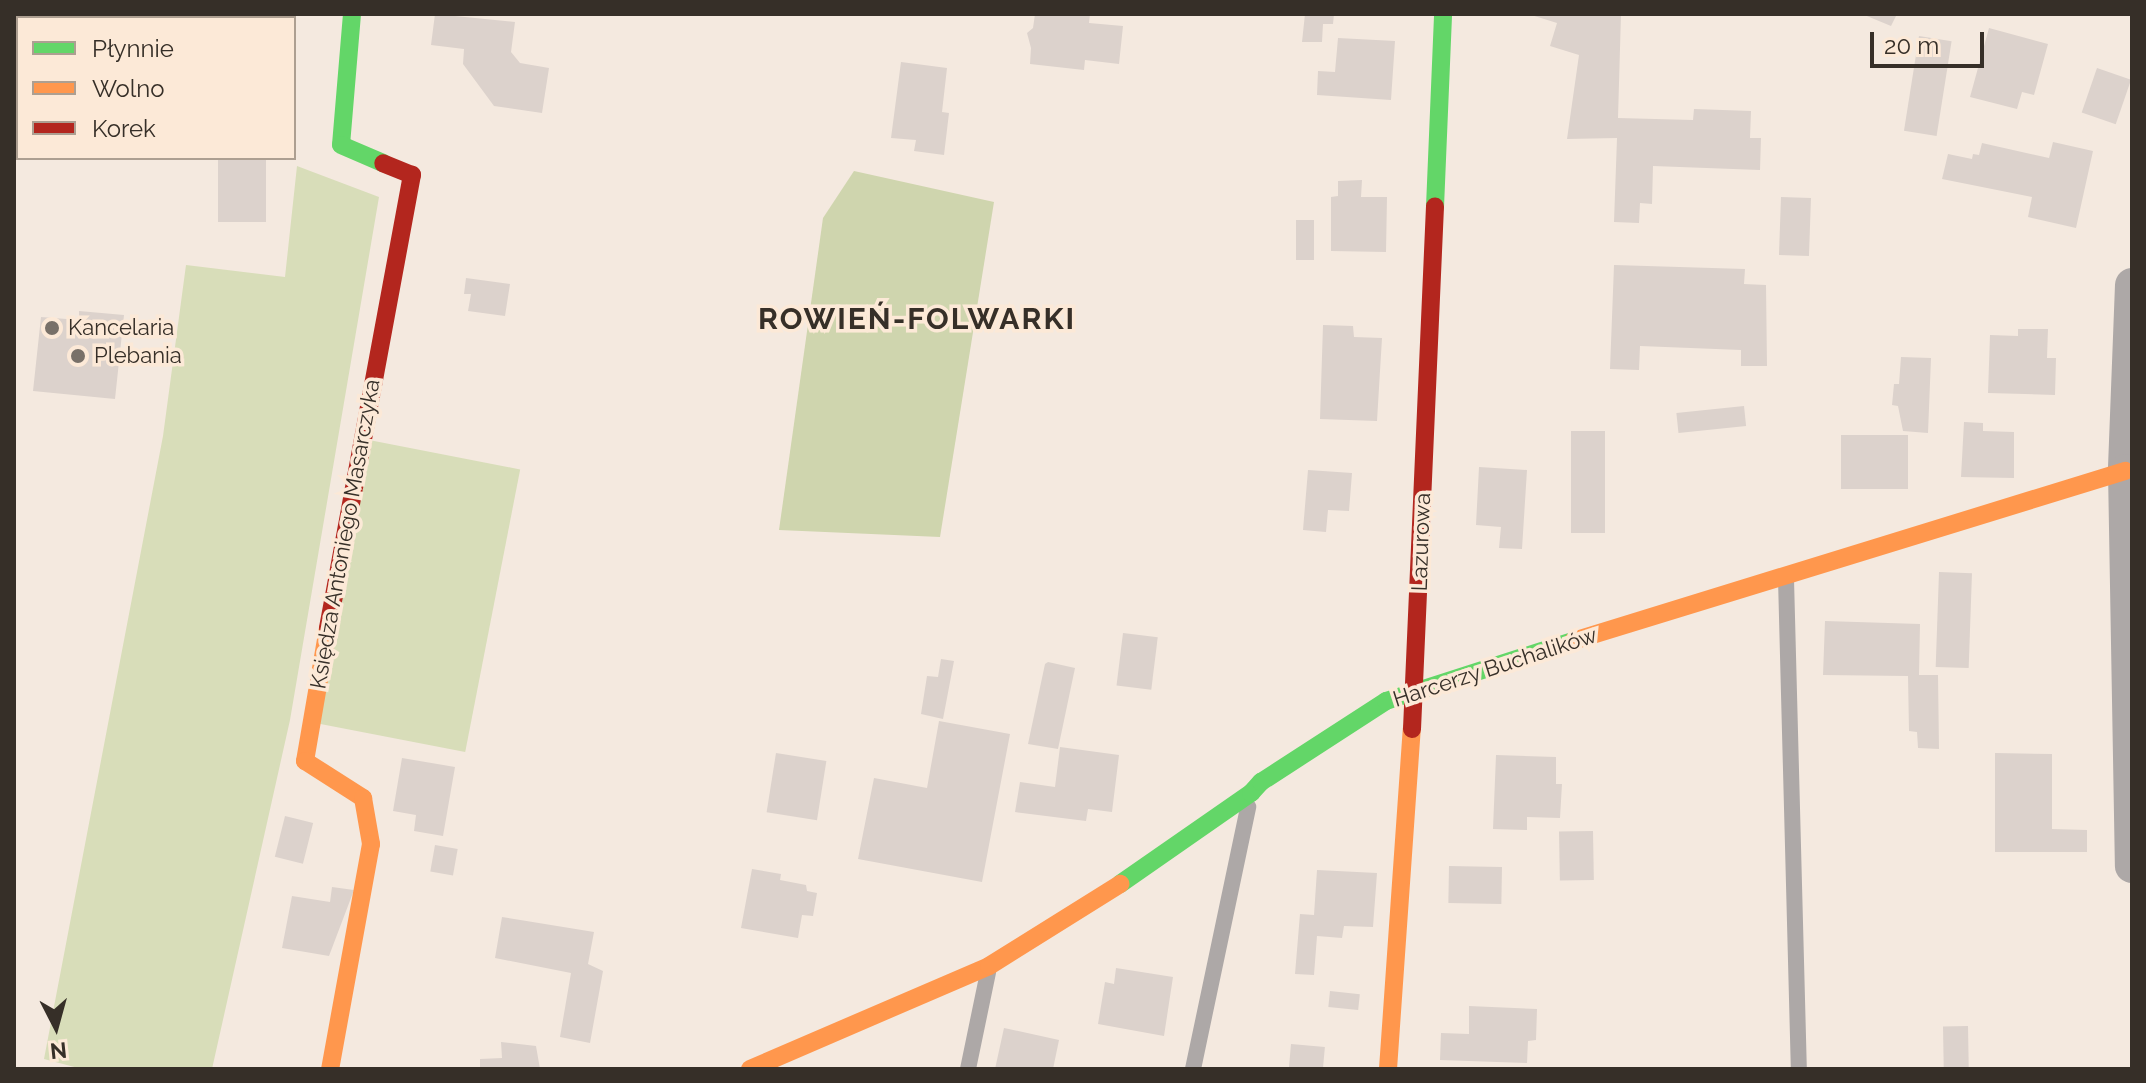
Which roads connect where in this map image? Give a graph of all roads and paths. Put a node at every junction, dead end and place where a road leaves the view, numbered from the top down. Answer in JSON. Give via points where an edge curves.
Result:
{"nodes":[{"id":1,"x":352,"y":14,"type":"edge"},
{"id":2,"x":1443,"y":14,"type":"edge"},
{"id":3,"x":2132,"y":285,"type":"edge"},
{"id":4,"x":2125,"y":471,"type":"junction"},
{"id":5,"x":1786,"y":577,"type":"junction"},
{"id":6,"x":1415,"y":689,"type":"junction"},
{"id":7,"x":1251,"y":793,"type":"junction"},
{"id":8,"x":2132,"y":866,"type":"edge"},
{"id":9,"x":989,"y":966,"type":"junction"},
{"id":10,"x":330,"y":1069,"type":"edge"},
{"id":11,"x":750,"y":1069,"type":"edge"},
{"id":12,"x":968,"y":1069,"type":"edge"},
{"id":13,"x":1193,"y":1069,"type":"edge"},
{"id":14,"x":1388,"y":1069,"type":"edge"},
{"id":15,"x":1799,"y":1069,"type":"edge"}],
"edges":[{"from":1,"to":10,"type":"street","name":"Księdza Antoniego Masarczyka","via":[[341,145],[412,175],[305,761],[363,798],[371,844]]},
{"from":2,"to":6,"type":"street","name":"Lazurowa"},
{"from":3,"to":4,"type":"street"},
{"from":4,"to":5,"type":"street","name":"Harcerzy Buchalików"},
{"from":4,"to":8,"type":"street"},
{"from":5,"to":6,"type":"street","name":"Harcerzy Buchalików"},
{"from":5,"to":15,"type":"lane"},
{"from":6,"to":7,"type":"street","name":"Harcerzy Buchalików","via":[[1386,701]]},
{"from":6,"to":14,"type":"street","name":"Lazurowa"},
{"from":7,"to":9,"type":"street","name":"Harcerzy Buchalików","via":[[1154,863]]},
{"from":7,"to":13,"type":"lane"},
{"from":9,"to":11,"type":"street","name":"Harcerzy Buchalików"},
{"from":9,"to":12,"type":"lane"}]}
